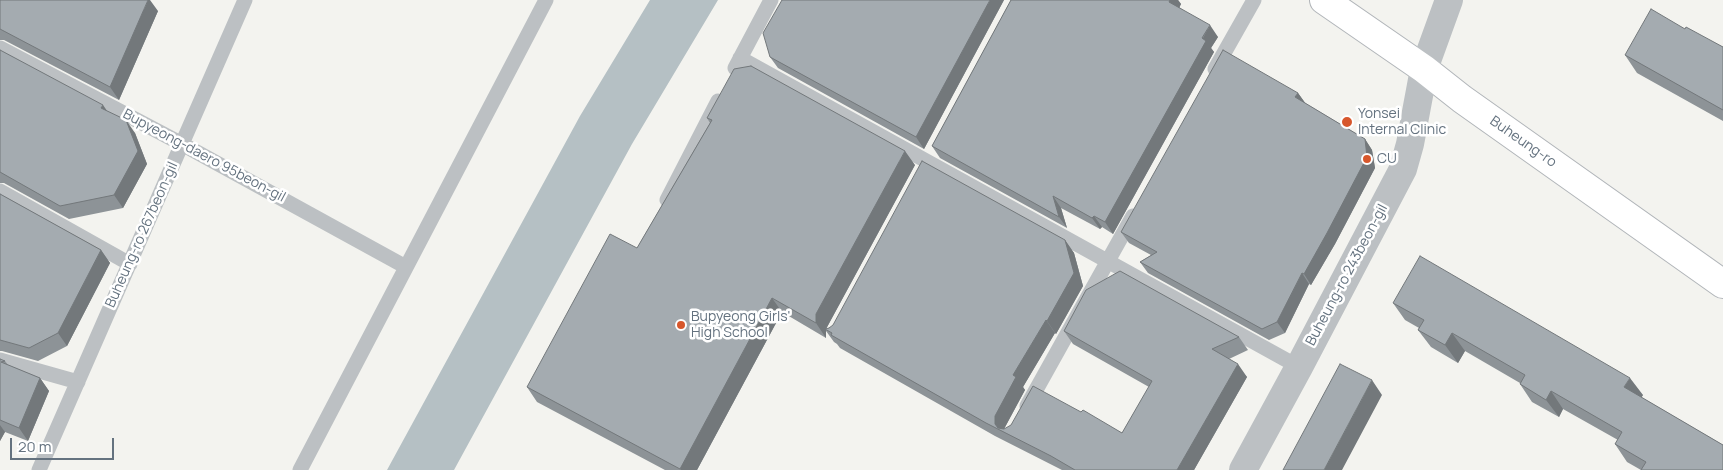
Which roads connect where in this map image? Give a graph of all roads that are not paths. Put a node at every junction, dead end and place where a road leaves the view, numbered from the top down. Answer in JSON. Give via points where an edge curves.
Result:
{"nodes":[{"id":1,"x":245,"y":0,"type":"edge"},
{"id":2,"x":546,"y":0,"type":"edge"},
{"id":3,"x":771,"y":0,"type":"edge"},
{"id":4,"x":1254,"y":0,"type":"edge"},
{"id":5,"x":1324,"y":0,"type":"edge"},
{"id":6,"x":1449,"y":0,"type":"edge"},
{"id":7,"x":0,"y":48,"type":"edge"},
{"id":8,"x":740,"y":58,"type":"junction"},
{"id":9,"x":1424,"y":70,"type":"junction"},
{"id":10,"x":1210,"y":78,"type":"edge"},
{"id":11,"x":182,"y":144,"type":"junction"},
{"id":12,"x":936,"y":145,"type":"edge"},
{"id":13,"x":925,"y":166,"type":"junction"},
{"id":14,"x":0,"y":191,"type":"edge"},
{"id":15,"x":666,"y":200,"type":"edge"},
{"id":16,"x":1142,"y":200,"type":"edge"},
{"id":17,"x":1107,"y":262,"type":"junction"},
{"id":18,"x":130,"y":264,"type":"junction"},
{"id":19,"x":406,"y":267,"type":"junction"},
{"id":20,"x":1723,"y":284,"type":"edge"},
{"id":21,"x":0,"y":360,"type":"edge"},
{"id":22,"x":1299,"y":367,"type":"junction"},
{"id":23,"x":78,"y":382,"type":"junction"},
{"id":24,"x":1022,"y":416,"type":"edge"},
{"id":25,"x":39,"y":470,"type":"edge"},
{"id":26,"x":300,"y":470,"type":"edge"},
{"id":27,"x":1243,"y":470,"type":"edge"}],
"edges":[{"from":1,"to":11,"type":"lane","name":"Buheung-ro 267beon-gil"},
{"from":2,"to":19,"type":"lane"},
{"from":3,"to":8,"type":"lane"},
{"from":4,"to":10,"type":"lane"},
{"from":5,"to":9,"type":"main road","name":"Buheung-ro"},
{"from":6,"to":9,"type":"street","name":"Buheung-ro 243beon-gil"},
{"from":7,"to":11,"type":"lane","name":"Bupyeong-daero 95beon-gil"},
{"from":8,"to":13,"type":"lane"},
{"from":8,"to":15,"type":"lane"},
{"from":9,"to":20,"type":"main road","name":"Buheung-ro"},
{"from":9,"to":22,"type":"street","name":"Buheung-ro 243beon-gil","via":[[1403,169]]},
{"from":11,"to":18,"type":"lane","name":"Buheung-ro 267beon-gil"},
{"from":11,"to":19,"type":"lane","name":"Bupyeong-daero 95beon-gil"},
{"from":12,"to":13,"type":"lane"},
{"from":13,"to":17,"type":"lane"},
{"from":14,"to":18,"type":"lane"},
{"from":16,"to":17,"type":"lane"},
{"from":17,"to":22,"type":"lane"},
{"from":17,"to":24,"type":"lane"},
{"from":18,"to":23,"type":"lane","name":"Buheung-ro 267beon-gil"},
{"from":19,"to":26,"type":"lane"},
{"from":21,"to":23,"type":"lane"},
{"from":22,"to":27,"type":"street","name":"Buheung-ro 243beon-gil"},
{"from":23,"to":25,"type":"lane","name":"Buheung-ro 267beon-gil"}]}
